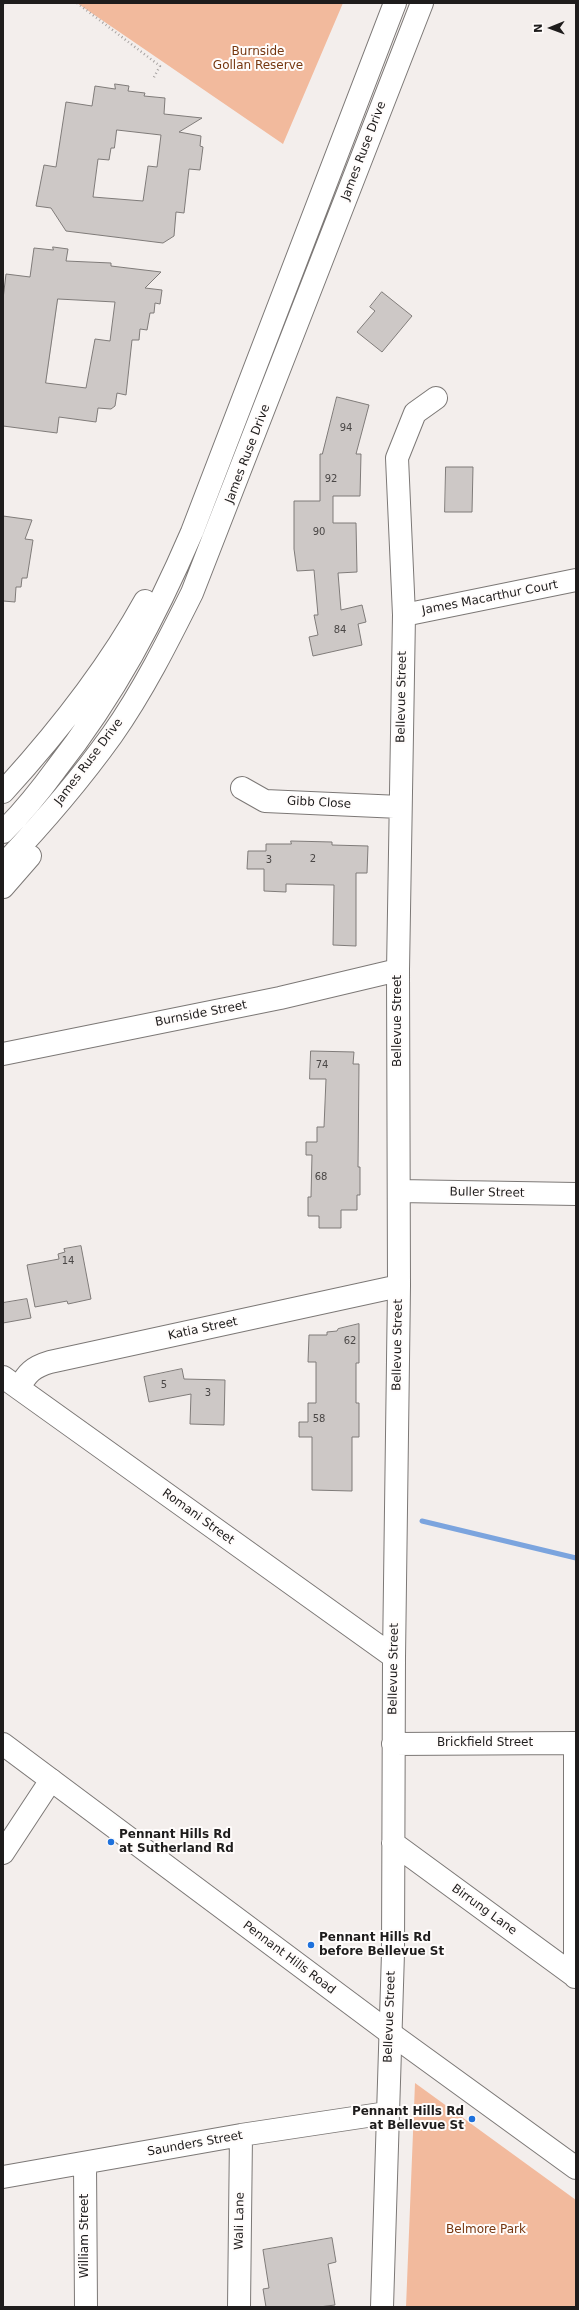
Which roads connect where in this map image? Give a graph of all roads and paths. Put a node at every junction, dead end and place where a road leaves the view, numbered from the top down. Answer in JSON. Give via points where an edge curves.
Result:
{"nodes":[{"id":1,"x":77,"y":3,"type":"edge"},
{"id":2,"x":394,"y":3,"type":"edge"},
{"id":3,"x":422,"y":3,"type":"edge"},
{"id":4,"x":153,"y":79,"type":"dead end"},
{"id":5,"x":436,"y":398,"type":"dead end"},
{"id":6,"x":192,"y":532,"type":"junction"},
{"id":7,"x":576,"y":580,"type":"edge"},
{"id":8,"x":404,"y":615,"type":"junction"},
{"id":9,"x":113,"y":734,"type":"junction"},
{"id":10,"x":242,"y":788,"type":"dead end"},
{"id":11,"x":3,"y":792,"type":"edge"},
{"id":12,"x":400,"y":807,"type":"junction"},
{"id":13,"x":3,"y":832,"type":"edge"},
{"id":14,"x":3,"y":865,"type":"edge"},
{"id":15,"x":3,"y":887,"type":"edge"},
{"id":16,"x":398,"y":970,"type":"junction"},
{"id":17,"x":3,"y":1054,"type":"edge"},
{"id":18,"x":399,"y":1192,"type":"junction"},
{"id":19,"x":576,"y":1194,"type":"edge"},
{"id":20,"x":399,"y":1286,"type":"junction"},
{"id":21,"x":11,"y":1382,"type":"edge"},
{"id":22,"x":394,"y":1656,"type":"junction"},
{"id":23,"x":576,"y":1743,"type":"edge"},
{"id":24,"x":3,"y":1744,"type":"edge"},
{"id":25,"x":393,"y":1744,"type":"junction"},
{"id":26,"x":51,"y":1780,"type":"junction"},
{"id":27,"x":393,"y":1843,"type":"junction"},
{"id":28,"x":3,"y":1853,"type":"edge"},
{"id":29,"x":576,"y":1977,"type":"edge"},
{"id":30,"x":390,"y":2033,"type":"junction"},
{"id":31,"x":387,"y":2113,"type":"junction"},
{"id":32,"x":241,"y":2135,"type":"junction"},
{"id":33,"x":85,"y":2164,"type":"junction"},
{"id":34,"x":576,"y":2168,"type":"edge"},
{"id":35,"x":3,"y":2177,"type":"edge"},
{"id":36,"x":86,"y":2307,"type":"edge"},
{"id":37,"x":239,"y":2307,"type":"edge"},
{"id":38,"x":382,"y":2307,"type":"edge"}],
"edges":[{"from":1,"to":4,"type":"path","via":[[160,66]]},
{"from":2,"to":6,"type":"main road","name":"James Ruse Drive"},
{"from":3,"to":9,"type":"main road","name":"James Ruse Drive","via":[[192,593],[167,644]]},
{"from":5,"to":8,"type":"main road","name":"Bellevue Street","via":[[415,413],[397,458]]},
{"from":6,"to":11,"type":"main road","via":[[152,588],[128,633],[101,671],[27,766]]},
{"from":6,"to":13,"type":"main road","name":"James Ruse Drive","via":[[143,638],[113,689],[79,740]]},
{"from":7,"to":8,"type":"main road","name":"James Macarthur Court"},
{"from":8,"to":12,"type":"main road","name":"Bellevue Street"},
{"from":9,"to":14,"type":"main road","name":"James Ruse Drive","via":[[75,785]]},
{"from":9,"to":15,"type":"main road","via":[[72,802],[46,838]]},
{"from":10,"to":12,"type":"main road","name":"Gibb Close","via":[[265,801]]},
{"from":12,"to":16,"type":"main road","name":"Bellevue Street"},
{"from":16,"to":17,"type":"main road","name":"Burnside Street","via":[[280,998]]},
{"from":16,"to":18,"type":"main road","name":"Bellevue Street"},
{"from":18,"to":19,"type":"main road","name":"Buller Street"},
{"from":18,"to":20,"type":"main road","name":"Bellevue Street"},
{"from":20,"to":21,"type":"main road","name":"Katia Street","via":[[50,1362],[36,1366]]},
{"from":20,"to":22,"type":"main road","name":"Bellevue Street"},
{"from":21,"to":22,"type":"main road","name":"Romani Street"},
{"from":22,"to":25,"type":"main road","name":"Bellevue Street"},
{"from":23,"to":25,"type":"main road","name":"Brickfield Street"},
{"from":23,"to":29,"type":"main road"},
{"from":24,"to":26,"type":"main road","name":"Pennant Hills Road"},
{"from":25,"to":27,"type":"main road","name":"Bellevue Street"},
{"from":26,"to":28,"type":"main road"},
{"from":26,"to":30,"type":"main road","name":"Pennant Hills Road"},
{"from":27,"to":29,"type":"main road","name":"Birrung Lane"},
{"from":27,"to":30,"type":"main road","name":"Bellevue Street"},
{"from":30,"to":31,"type":"main road","name":"Bellevue Street"},
{"from":30,"to":34,"type":"main road","name":"Pennant Hills Road"},
{"from":31,"to":32,"type":"main road","name":"Saunders Street"},
{"from":31,"to":38,"type":"main road","name":"Bellevue Street"},
{"from":32,"to":33,"type":"main road","name":"Saunders Street"},
{"from":32,"to":37,"type":"main road","name":"Wali Lane"},
{"from":33,"to":35,"type":"main road","name":"Saunders Street"},
{"from":33,"to":36,"type":"main road","name":"William Street"}]}
